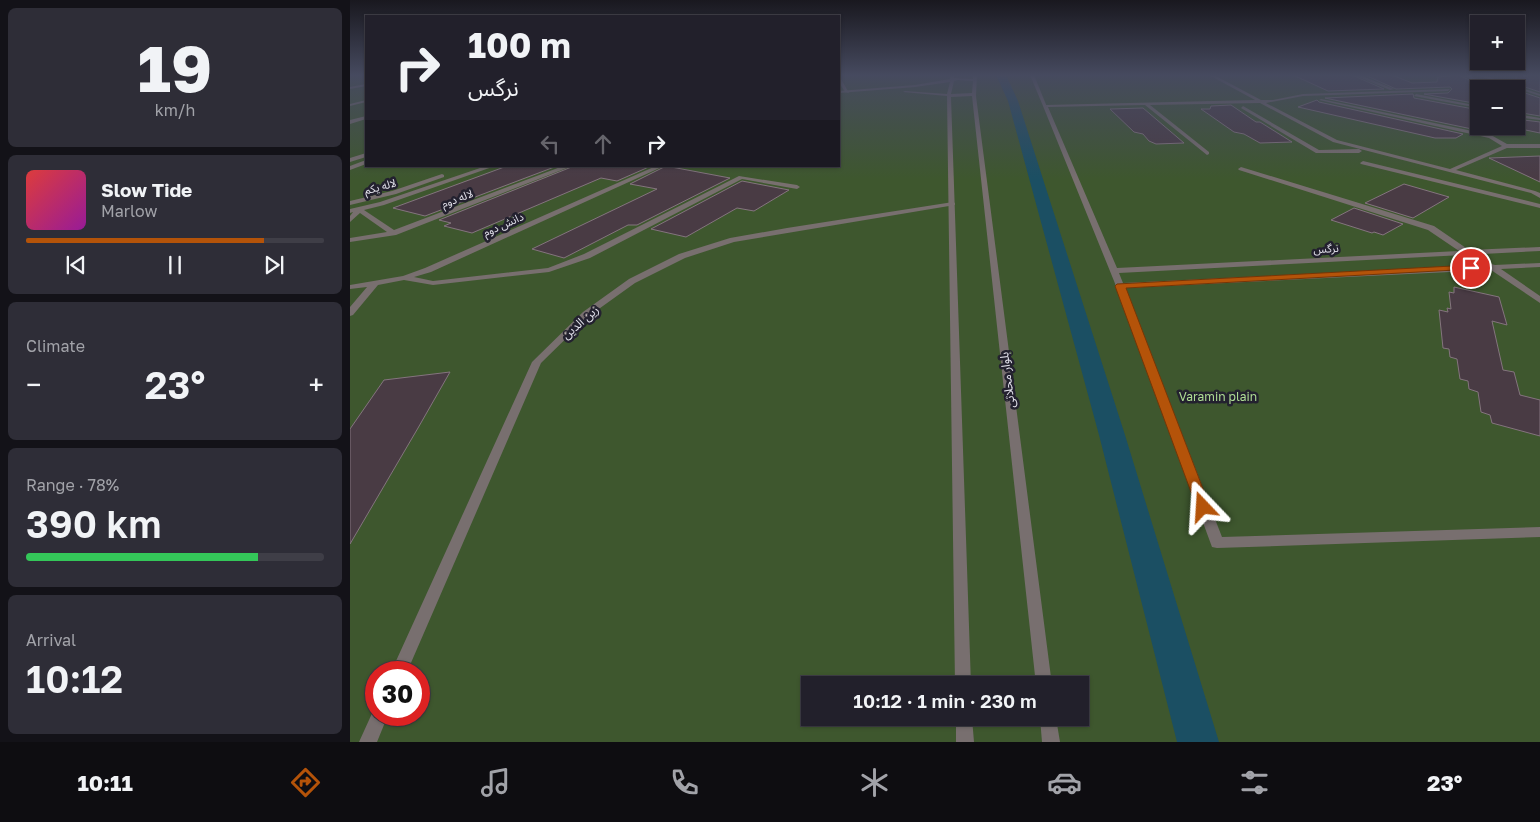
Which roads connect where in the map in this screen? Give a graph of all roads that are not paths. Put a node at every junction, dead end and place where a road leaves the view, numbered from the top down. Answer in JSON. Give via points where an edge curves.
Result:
{"nodes":[{"id":1,"x":950,"y":110,"type":"edge"},
{"id":2,"x":976,"y":110,"type":"edge"},
{"id":3,"x":1047,"y":110,"type":"edge"},
{"id":4,"x":1153,"y":110,"type":"edge"},
{"id":5,"x":1247,"y":110,"type":"edge"},
{"id":6,"x":1275,"y":110,"type":"edge"},
{"id":7,"x":1364,"y":110,"type":"edge"},
{"id":8,"x":350,"y":113,"type":"edge"},
{"id":9,"x":1525,"y":116,"type":"edge"},
{"id":10,"x":365,"y":117,"type":"edge"},
{"id":11,"x":365,"y":117,"type":"edge"},
{"id":12,"x":1540,"y":119,"type":"edge"},
{"id":13,"x":350,"y":122,"type":"edge"},
{"id":14,"x":1506,"y":146,"type":"junction"},
{"id":15,"x":1540,"y":148,"type":"edge"},
{"id":16,"x":1372,"y":151,"type":"junction"},
{"id":17,"x":1206,"y":154,"type":"dead end"},
{"id":18,"x":365,"y":155,"type":"edge"},
{"id":19,"x":350,"y":160,"type":"edge"},
{"id":20,"x":365,"y":162,"type":"edge"},
{"id":21,"x":1363,"y":163,"type":"dead end"},
{"id":22,"x":469,"y":167,"type":"edge"},
{"id":23,"x":489,"y":167,"type":"edge"},
{"id":24,"x":565,"y":167,"type":"edge"},
{"id":25,"x":659,"y":167,"type":"edge"},
{"id":26,"x":350,"y":168,"type":"edge"},
{"id":27,"x":1241,"y":169,"type":"dead end"},
{"id":28,"x":1450,"y":171,"type":"junction"},
{"id":29,"x":798,"y":186,"type":"dead end"},
{"id":30,"x":1540,"y":196,"type":"edge"},
{"id":31,"x":350,"y":204,"type":"edge"},
{"id":32,"x":953,"y":204,"type":"junction"},
{"id":33,"x":1540,"y":206,"type":"edge"},
{"id":34,"x":360,"y":210,"type":"junction"},
{"id":35,"x":350,"y":211,"type":"edge"},
{"id":36,"x":350,"y":220,"type":"edge"},
{"id":37,"x":393,"y":233,"type":"junction"},
{"id":38,"x":350,"y":240,"type":"edge"},
{"id":39,"x":1540,"y":249,"type":"edge"},
{"id":40,"x":1466,"y":252,"type":"junction"},
{"id":41,"x":1540,"y":264,"type":"edge"},
{"id":42,"x":1491,"y":266,"type":"junction"},
{"id":43,"x":1114,"y":271,"type":"junction"},
{"id":44,"x":404,"y":278,"type":"junction"},
{"id":45,"x":374,"y":284,"type":"junction"},
{"id":46,"x":1120,"y":286,"type":"junction"},
{"id":47,"x":350,"y":287,"type":"edge"},
{"id":48,"x":1540,"y":300,"type":"edge"},
{"id":49,"x":350,"y":313,"type":"edge"},
{"id":50,"x":1540,"y":532,"type":"edge"},
{"id":51,"x":404,"y":661,"type":"edge"},
{"id":52,"x":964,"y":676,"type":"edge"},
{"id":53,"x":1043,"y":676,"type":"edge"},
{"id":54,"x":375,"y":726,"type":"edge"},
{"id":55,"x":964,"y":726,"type":"edge"},
{"id":56,"x":1049,"y":726,"type":"edge"},
{"id":57,"x":368,"y":742,"type":"edge"},
{"id":58,"x":965,"y":742,"type":"edge"},
{"id":59,"x":1050,"y":742,"type":"edge"}],
"edges":[{"from":1,"to":32,"type":"street"},
{"from":2,"to":53,"type":"street","name":"بلوار محلاتی"},
{"from":3,"to":43,"type":"street"},
{"from":4,"to":17,"type":"street"},
{"from":5,"to":16,"type":"street","via":[[1318,152]]},
{"from":6,"to":16,"type":"street","via":[[1335,141]]},
{"from":7,"to":14,"type":"street","via":[[1491,138]]},
{"from":8,"to":10,"type":"street"},
{"from":9,"to":12,"type":"street"},
{"from":11,"to":13,"type":"street"},
{"from":14,"to":15,"type":"street"},
{"from":14,"to":28,"type":"street"},
{"from":16,"to":28,"type":"street"},
{"from":18,"to":19,"type":"street"},
{"from":20,"to":26,"type":"street"},
{"from":21,"to":33,"type":"street"},
{"from":22,"to":31,"type":"street","name":"لاله یکم","via":[[394,193]]},
{"from":23,"to":34,"type":"street"},
{"from":24,"to":37,"type":"street","name":"لاله دوم"},
{"from":25,"to":44,"type":"street","name":"دانش دوم"},
{"from":27,"to":40,"type":"street","via":[[1431,228]]},
{"from":28,"to":30,"type":"street"},
{"from":29,"to":44,"type":"street","via":[[741,177],[587,256],[549,270],[433,283]]},
{"from":32,"to":51,"type":"street","name":"زین الدین","via":[[733,240],[682,256],[632,281],[586,314],[537,362]]},
{"from":32,"to":52,"type":"street"},
{"from":34,"to":35,"type":"street"},
{"from":34,"to":36,"type":"street"},
{"from":34,"to":37,"type":"street"},
{"from":37,"to":38,"type":"street","name":"لاله دوم"},
{"from":39,"to":40,"type":"street","name":"نرگس"},
{"from":40,"to":43,"type":"street","name":"نرگس"},
{"from":41,"to":42,"type":"street"},
{"from":42,"to":46,"type":"street"},
{"from":42,"to":48,"type":"street"},
{"from":43,"to":46,"type":"street"},
{"from":44,"to":45,"type":"street","name":"دانش دوم"},
{"from":45,"to":47,"type":"street","name":"دانش دوم"},
{"from":45,"to":49,"type":"street"},
{"from":46,"to":50,"type":"street","via":[[1217,543]]},
{"from":54,"to":57,"type":"street"},
{"from":55,"to":58,"type":"street"},
{"from":56,"to":59,"type":"street"}]}
